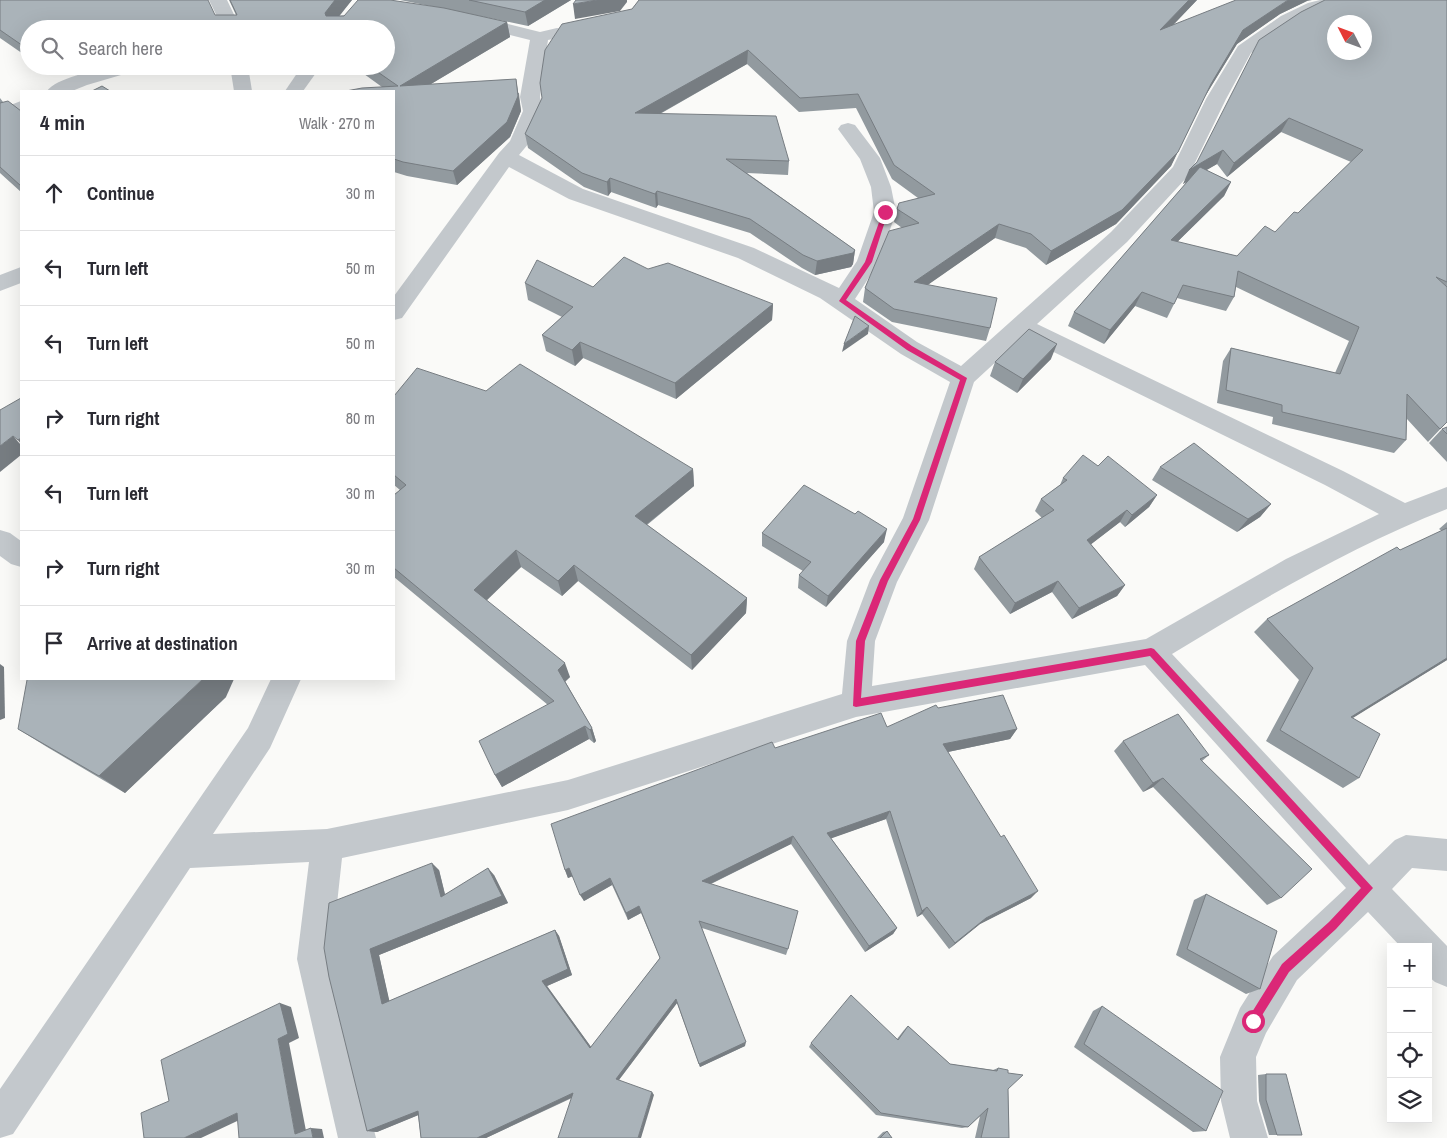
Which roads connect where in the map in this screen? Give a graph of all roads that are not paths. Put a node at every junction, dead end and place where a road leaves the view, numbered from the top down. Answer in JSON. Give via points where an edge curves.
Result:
{"nodes":[{"id":1,"x":218,"y":0,"type":"edge"},
{"id":2,"x":1339,"y":0,"type":"edge"},
{"id":3,"x":453,"y":16,"type":"edge"},
{"id":4,"x":228,"y":20,"type":"edge"},
{"id":5,"x":576,"y":26,"type":"edge"},
{"id":6,"x":540,"y":37,"type":"junction"},
{"id":7,"x":100,"y":75,"type":"edge"},
{"id":8,"x":240,"y":75,"type":"edge"},
{"id":9,"x":306,"y":75,"type":"edge"},
{"id":10,"x":59,"y":90,"type":"edge"},
{"id":11,"x":243,"y":90,"type":"edge"},
{"id":12,"x":295,"y":90,"type":"edge"},
{"id":13,"x":20,"y":106,"type":"edge"},
{"id":14,"x":0,"y":116,"type":"edge"},
{"id":15,"x":848,"y":129,"type":"dead end"},
{"id":16,"x":506,"y":157,"type":"junction"},
{"id":17,"x":20,"y":275,"type":"edge"},
{"id":18,"x":0,"y":283,"type":"edge"},
{"id":19,"x":842,"y":301,"type":"junction"},
{"id":20,"x":395,"y":311,"type":"edge"},
{"id":21,"x":1021,"y":326,"type":"junction"},
{"id":22,"x":964,"y":378,"type":"junction"},
{"id":23,"x":1447,"y":498,"type":"edge"},
{"id":24,"x":1403,"y":514,"type":"junction"},
{"id":25,"x":0,"y":541,"type":"edge"},
{"id":26,"x":20,"y":555,"type":"edge"},
{"id":27,"x":1151,"y":651,"type":"junction"},
{"id":28,"x":286,"y":680,"type":"edge"},
{"id":29,"x":856,"y":703,"type":"junction"},
{"id":30,"x":328,"y":845,"type":"junction"},
{"id":31,"x":182,"y":852,"type":"junction"},
{"id":32,"x":1447,"y":855,"type":"edge"},
{"id":33,"x":1368,"y":888,"type":"junction"},
{"id":34,"x":1420,"y":943,"type":"edge"},
{"id":35,"x":1432,"y":955,"type":"edge"},
{"id":36,"x":1447,"y":970,"type":"edge"},
{"id":37,"x":0,"y":1121,"type":"edge"},
{"id":38,"x":357,"y":1138,"type":"edge"},
{"id":39,"x":1249,"y":1138,"type":"edge"}],
"edges":[{"from":1,"to":4,"type":"street"},
{"from":2,"to":21,"type":"street","via":[[1287,20],[1244,50],[1182,170],[1119,237]]},
{"from":3,"to":6,"type":"street"},
{"from":5,"to":6,"type":"street"},
{"from":6,"to":16,"type":"street","via":[[530,97],[533,112],[519,143]]},
{"from":7,"to":10,"type":"street"},
{"from":8,"to":11,"type":"street"},
{"from":9,"to":12,"type":"street"},
{"from":13,"to":14,"type":"street"},
{"from":15,"to":19,"type":"street","via":[[870,158],[881,186],[885,212],[868,262]]},
{"from":16,"to":19,"type":"street","via":[[576,194],[746,253]]},
{"from":16,"to":20,"type":"street"},
{"from":17,"to":18,"type":"street"},
{"from":19,"to":22,"type":"street","via":[[909,348]]},
{"from":21,"to":22,"type":"street"},
{"from":21,"to":24,"type":"street"},
{"from":22,"to":29,"type":"street","via":[[916,520],[884,580],[861,641]]},
{"from":23,"to":24,"type":"street"},
{"from":24,"to":27,"type":"street","via":[[1312,557]]},
{"from":25,"to":26,"type":"street"},
{"from":27,"to":29,"type":"street"},
{"from":27,"to":33,"type":"street"},
{"from":28,"to":31,"type":"street","via":[[259,738]]},
{"from":29,"to":30,"type":"street","via":[[568,795]]},
{"from":30,"to":31,"type":"street"},
{"from":30,"to":38,"type":"street","via":[[314,959]]},
{"from":31,"to":37,"type":"street"},
{"from":32,"to":33,"type":"street","via":[[1406,852]]},
{"from":33,"to":34,"type":"street"},
{"from":33,"to":39,"type":"street","via":[[1285,968],[1253,1021],[1238,1057],[1239,1101]]},
{"from":35,"to":36,"type":"street"}]}
